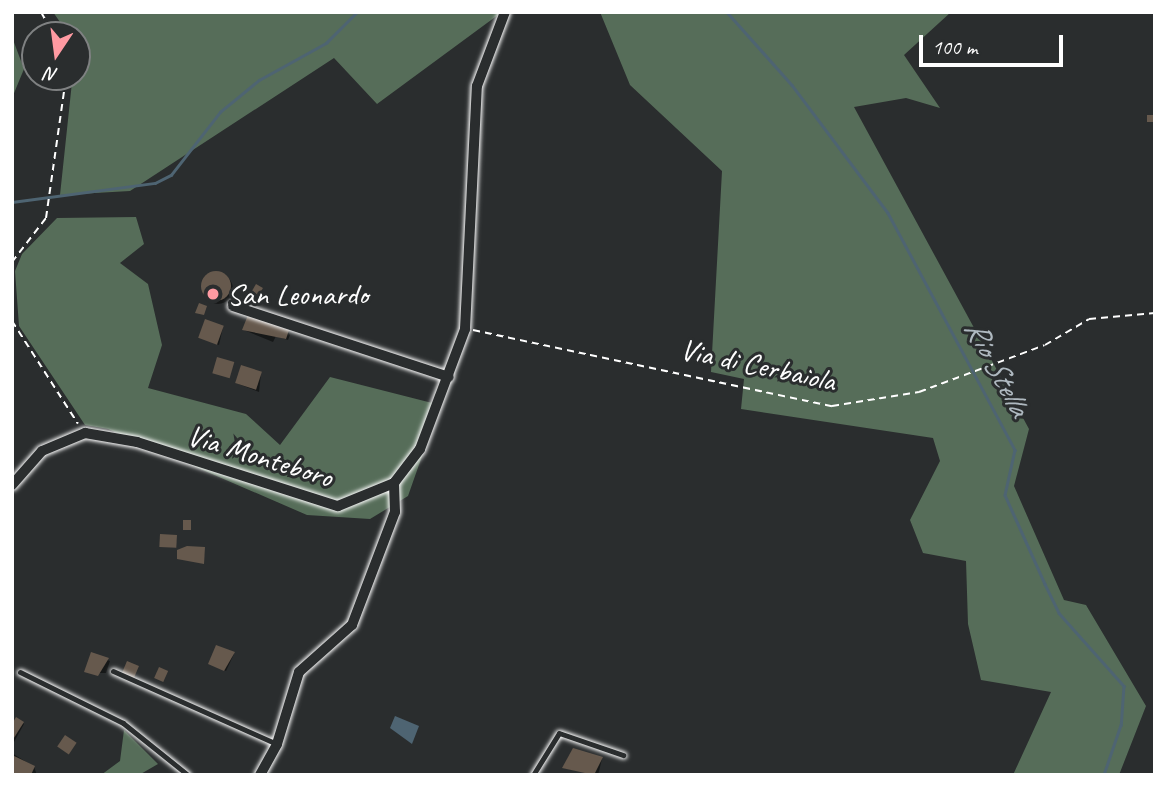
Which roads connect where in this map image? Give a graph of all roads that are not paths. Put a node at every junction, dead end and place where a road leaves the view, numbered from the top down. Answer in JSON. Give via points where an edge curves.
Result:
{"nodes":[{"id":1,"x":505,"y":12,"type":"edge"},
{"id":2,"x":233,"y":306,"type":"dead end"},
{"id":3,"x":449,"y":377,"type":"junction"},
{"id":4,"x":394,"y":484,"type":"junction"},
{"id":5,"x":12,"y":485,"type":"edge"},
{"id":6,"x":113,"y":671,"type":"dead end"},
{"id":7,"x":20,"y":672,"type":"dead end"},
{"id":8,"x":277,"y":744,"type":"junction"},
{"id":9,"x":623,"y":755,"type":"dead end"},
{"id":10,"x":188,"y":775,"type":"edge"},
{"id":11,"x":260,"y":775,"type":"edge"},
{"id":12,"x":533,"y":775,"type":"edge"}],
"edges":[{"from":1,"to":3,"type":"street","via":[[477,86],[465,329]]},
{"from":2,"to":3,"type":"street"},
{"from":3,"to":4,"type":"street","via":[[419,449]]},
{"from":4,"to":5,"type":"street","name":"Via Monteboro","via":[[338,506],[137,442],[85,433],[43,451]]},
{"from":4,"to":8,"type":"street","via":[[395,512],[352,625],[299,672]]},
{"from":6,"to":8,"type":"lane"},
{"from":7,"to":10,"type":"lane","via":[[123,723]]},
{"from":8,"to":11,"type":"street"},
{"from":9,"to":12,"type":"lane","via":[[559,733]]}]}
